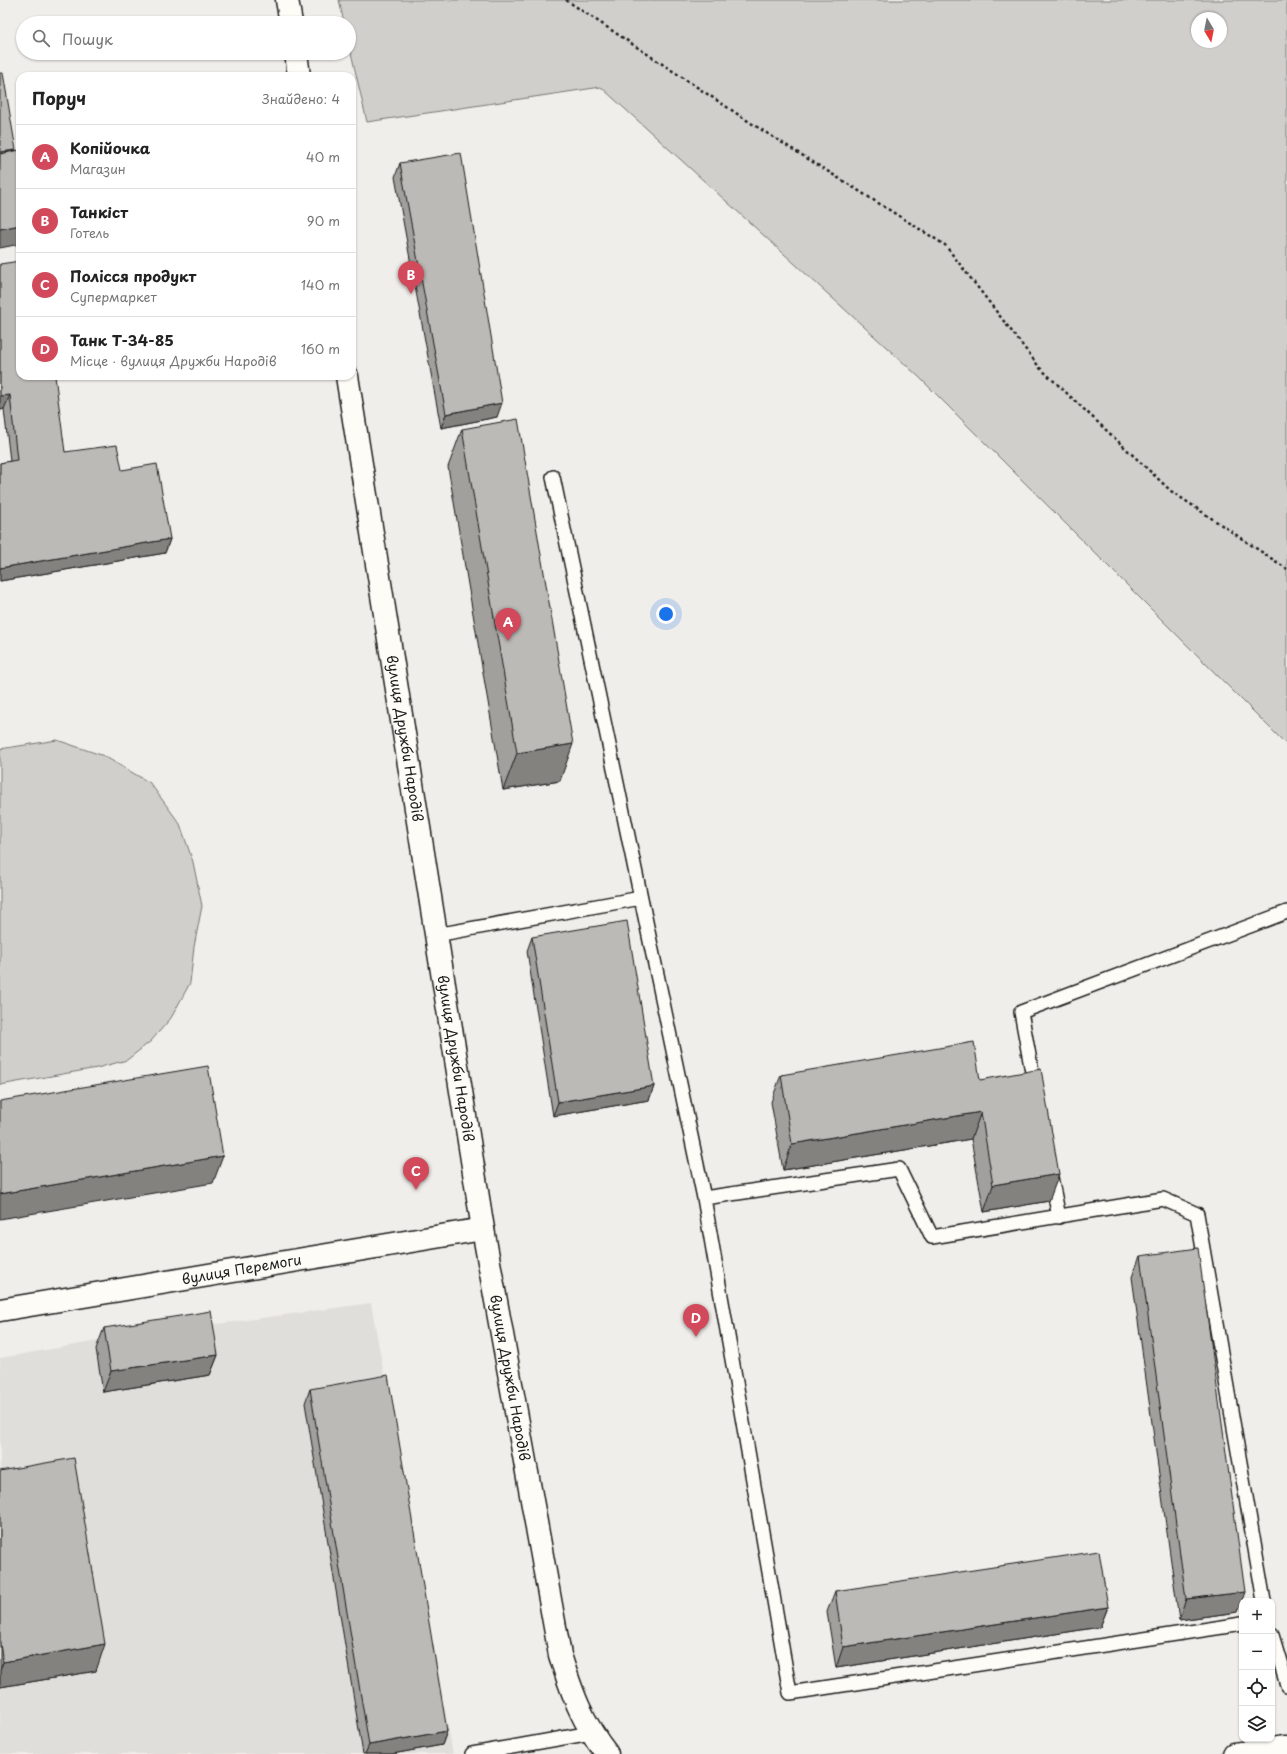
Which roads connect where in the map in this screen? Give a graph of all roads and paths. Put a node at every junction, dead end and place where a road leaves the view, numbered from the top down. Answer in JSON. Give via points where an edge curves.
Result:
{"nodes":[{"id":1,"x":287,"y":0,"type":"edge"},
{"id":2,"x":566,"y":0,"type":"edge"},
{"id":3,"x":290,"y":16,"type":"edge"},
{"id":4,"x":297,"y":60,"type":"edge"},
{"id":5,"x":298,"y":72,"type":"edge"},
{"id":6,"x":348,"y":380,"type":"edge"},
{"id":7,"x":553,"y":477,"type":"dead end"},
{"id":8,"x":1287,"y":569,"type":"edge"},
{"id":9,"x":641,"y":898,"type":"junction"},
{"id":10,"x":1287,"y":912,"type":"edge"},
{"id":11,"x":436,"y":935,"type":"junction"},
{"id":12,"x":1038,"y":1103,"type":"edge"},
{"id":13,"x":1048,"y":1156,"type":"edge"},
{"id":14,"x":704,"y":1198,"type":"junction"},
{"id":15,"x":1059,"y":1217,"type":"junction"},
{"id":16,"x":483,"y":1229,"type":"junction"},
{"id":17,"x":0,"y":1310,"type":"edge"},
{"id":18,"x":1263,"y":1598,"type":"edge"},
{"id":19,"x":1239,"y":1624,"type":"edge"},
{"id":20,"x":1275,"y":1645,"type":"edge"},
{"id":21,"x":1287,"y":1685,"type":"edge"},
{"id":22,"x":591,"y":1733,"type":"junction"},
{"id":23,"x":1287,"y":1747,"type":"edge"},
{"id":24,"x":472,"y":1754,"type":"edge"},
{"id":25,"x":607,"y":1754,"type":"edge"},
{"id":26,"x":1234,"y":1754,"type":"edge"}],
"edges":[{"from":1,"to":3,"type":"main road"},
{"from":2,"to":8,"type":"path","via":[[754,126],[945,245],[1040,368],[1170,491]]},
{"from":4,"to":5,"type":"main road"},
{"from":6,"to":11,"type":"main road","name":"вулиця Дружби Народів"},
{"from":7,"to":9,"type":"lane"},
{"from":9,"to":11,"type":"lane"},
{"from":9,"to":14,"type":"lane"},
{"from":10,"to":12,"type":"lane","via":[[1021,1012]]},
{"from":11,"to":16,"type":"main road","name":"вулиця Дружби Народів"},
{"from":13,"to":15,"type":"lane"},
{"from":14,"to":15,"type":"lane","via":[[899,1169],[932,1236]]},
{"from":14,"to":19,"type":"lane","via":[[790,1693]]},
{"from":15,"to":18,"type":"lane","via":[[1163,1199],[1197,1214]]},
{"from":16,"to":17,"type":"main road","name":"вулиця Перемоги"},
{"from":16,"to":22,"type":"main road","name":"вулиця Дружби Народів","via":[[560,1655],[577,1704]]},
{"from":20,"to":21,"type":"lane"},
{"from":22,"to":24,"type":"lane"},
{"from":22,"to":25,"type":"main road","name":"вулиця Дружби Народів"},
{"from":23,"to":26,"type":"main road"}]}
